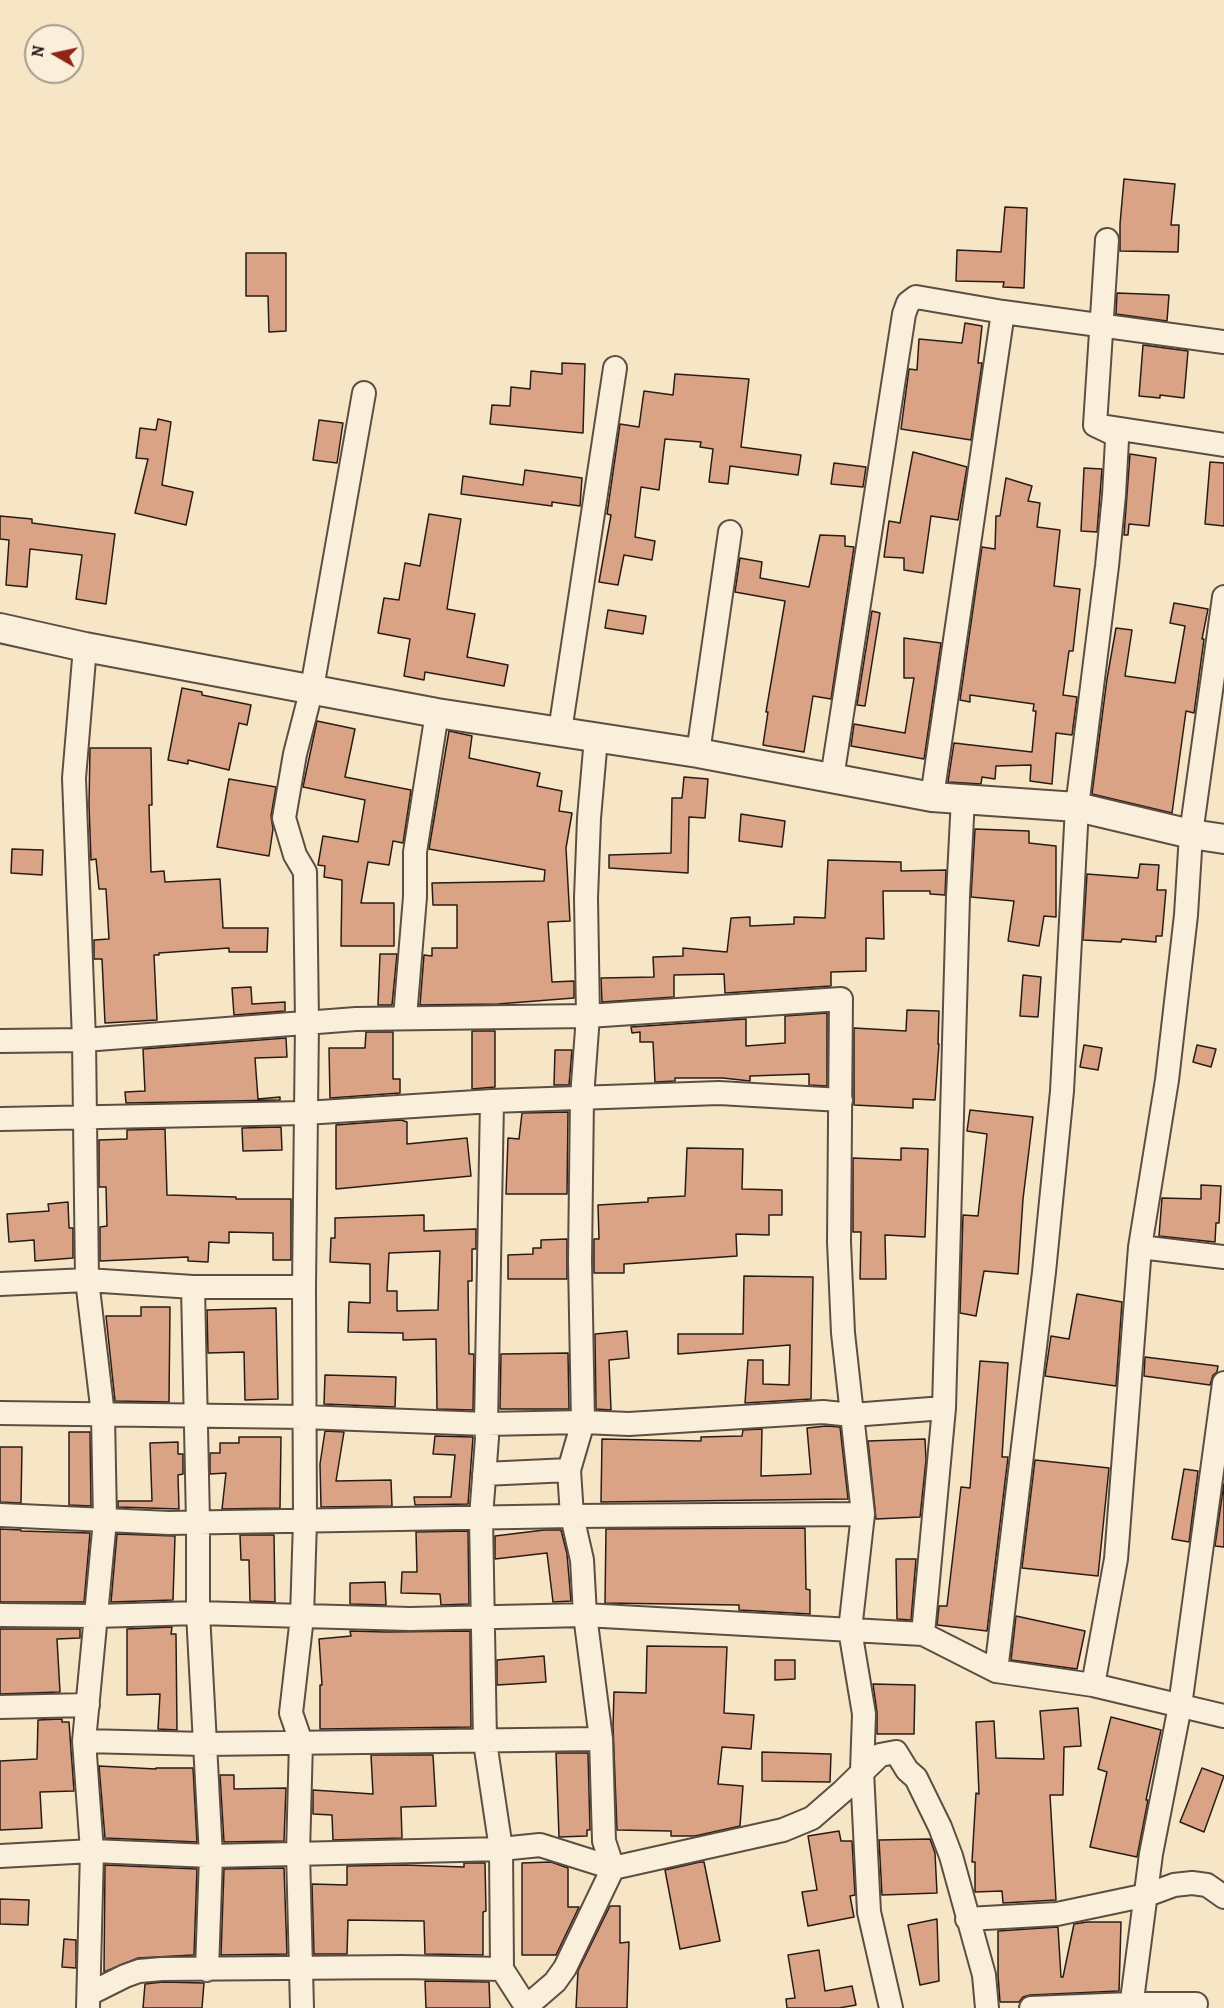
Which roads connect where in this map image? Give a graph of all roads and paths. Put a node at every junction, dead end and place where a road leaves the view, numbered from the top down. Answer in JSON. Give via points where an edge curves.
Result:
{"nodes":[{"id":1,"x":1107,"y":240,"type":"dead end"},
{"id":2,"x":1002,"y":312,"type":"junction"},
{"id":3,"x":1103,"y":325,"type":"junction"},
{"id":4,"x":1224,"y":342,"type":"edge"},
{"id":5,"x":615,"y":368,"type":"dead end"},
{"id":6,"x":364,"y":393,"type":"dead end"},
{"id":7,"x":1095,"y":425,"type":"junction"},
{"id":8,"x":1224,"y":445,"type":"edge"},
{"id":9,"x":730,"y":532,"type":"dead end"},
{"id":10,"x":1224,"y":597,"type":"edge"},
{"id":11,"x":0,"y":627,"type":"edge"},
{"id":12,"x":85,"y":647,"type":"junction"},
{"id":13,"x":312,"y":688,"type":"junction"},
{"id":14,"x":437,"y":713,"type":"junction"},
{"id":15,"x":560,"y":731,"type":"junction"},
{"id":16,"x":596,"y":738,"type":"junction"},
{"id":17,"x":698,"y":753,"type":"junction"},
{"id":18,"x":832,"y":778,"type":"junction"},
{"id":19,"x":932,"y":797,"type":"junction"},
{"id":20,"x":963,"y":798,"type":"junction"},
{"id":21,"x":1077,"y":807,"type":"junction"},
{"id":22,"x":1191,"y":834,"type":"junction"},
{"id":23,"x":1224,"y":838,"type":"edge"},
{"id":24,"x":588,"y":1016,"type":"junction"},
{"id":25,"x":405,"y":1017,"type":"junction"},
{"id":26,"x":307,"y":1023,"type":"junction"},
{"id":27,"x":84,"y":1040,"type":"junction"},
{"id":28,"x":0,"y":1041,"type":"edge"},
{"id":29,"x":582,"y":1097,"type":"junction"},
{"id":30,"x":841,"y":1100,"type":"junction"},
{"id":31,"x":492,"y":1101,"type":"junction"},
{"id":32,"x":305,"y":1113,"type":"junction"},
{"id":33,"x":0,"y":1119,"type":"edge"},
{"id":34,"x":85,"y":1119,"type":"junction"},
{"id":35,"x":1140,"y":1247,"type":"junction"},
{"id":36,"x":1224,"y":1257,"type":"edge"},
{"id":37,"x":87,"y":1280,"type":"junction"},
{"id":38,"x":0,"y":1284,"type":"edge"},
{"id":39,"x":193,"y":1287,"type":"junction"},
{"id":40,"x":304,"y":1287,"type":"junction"},
{"id":41,"x":1224,"y":1383,"type":"edge"},
{"id":42,"x":944,"y":1408,"type":"junction"},
{"id":43,"x":0,"y":1413,"type":"edge"},
{"id":44,"x":102,"y":1415,"type":"junction"},
{"id":45,"x":852,"y":1415,"type":"junction"},
{"id":46,"x":195,"y":1416,"type":"junction"},
{"id":47,"x":304,"y":1417,"type":"junction"},
{"id":48,"x":583,"y":1422,"type":"junction"},
{"id":49,"x":486,"y":1424,"type":"junction"},
{"id":50,"x":569,"y":1470,"type":"junction"},
{"id":51,"x":484,"y":1474,"type":"junction"},
{"id":52,"x":863,"y":1514,"type":"junction"},
{"id":53,"x":0,"y":1515,"type":"edge"},
{"id":54,"x":572,"y":1516,"type":"junction"},
{"id":55,"x":481,"y":1517,"type":"junction"},
{"id":56,"x":105,"y":1520,"type":"junction"},
{"id":57,"x":305,"y":1521,"type":"junction"},
{"id":58,"x":198,"y":1522,"type":"junction"},
{"id":59,"x":198,"y":1613,"type":"junction"},
{"id":60,"x":0,"y":1615,"type":"edge"},
{"id":61,"x":585,"y":1616,"type":"junction"},
{"id":62,"x":95,"y":1617,"type":"junction"},
{"id":63,"x":302,"y":1617,"type":"junction"},
{"id":64,"x":484,"y":1618,"type":"junction"},
{"id":65,"x":850,"y":1630,"type":"junction"},
{"id":66,"x":923,"y":1635,"type":"junction"},
{"id":67,"x":996,"y":1671,"type":"junction"},
{"id":68,"x":1092,"y":1685,"type":"junction"},
{"id":69,"x":88,"y":1705,"type":"junction"},
{"id":70,"x":1180,"y":1706,"type":"junction"},
{"id":71,"x":0,"y":1707,"type":"edge"},
{"id":72,"x":1224,"y":1716,"type":"edge"},
{"id":73,"x":601,"y":1739,"type":"junction"},
{"id":74,"x":84,"y":1741,"type":"junction"},
{"id":75,"x":301,"y":1742,"type":"junction"},
{"id":76,"x":485,"y":1742,"type":"junction"},
{"id":77,"x":205,"y":1744,"type":"junction"},
{"id":78,"x":862,"y":1771,"type":"junction"},
{"id":79,"x":501,"y":1850,"type":"junction"},
{"id":80,"x":92,"y":1851,"type":"junction"},
{"id":81,"x":298,"y":1853,"type":"junction"},
{"id":82,"x":0,"y":1856,"type":"edge"},
{"id":83,"x":211,"y":1856,"type":"junction"},
{"id":84,"x":613,"y":1868,"type":"junction"},
{"id":85,"x":1147,"y":1895,"type":"junction"},
{"id":86,"x":1224,"y":1897,"type":"edge"},
{"id":87,"x":967,"y":1919,"type":"junction"},
{"id":88,"x":302,"y":1968,"type":"junction"},
{"id":89,"x":502,"y":1969,"type":"junction"},
{"id":90,"x":207,"y":1970,"type":"junction"},
{"id":91,"x":89,"y":2001,"type":"edge"},
{"id":92,"x":1196,"y":2004,"type":"dead end"},
{"id":93,"x":1131,"y":2006,"type":"edge"},
{"id":94,"x":527,"y":2007,"type":"edge"},
{"id":95,"x":302,"y":2008,"type":"edge"},
{"id":96,"x":891,"y":2008,"type":"edge"},
{"id":97,"x":987,"y":2008,"type":"edge"},
{"id":98,"x":1031,"y":2008,"type":"edge"}],
"edges":[{"from":1,"to":3,"type":"street"},
{"from":2,"to":3,"type":"street"},
{"from":2,"to":18,"type":"street","via":[[916,297],[908,303]]},
{"from":2,"to":19,"type":"street"},
{"from":3,"to":4,"type":"street"},
{"from":3,"to":7,"type":"street"},
{"from":5,"to":15,"type":"street"},
{"from":6,"to":13,"type":"street"},
{"from":7,"to":8,"type":"street"},
{"from":7,"to":21,"type":"street","via":[[1114,434],[1117,449],[1107,566]]},
{"from":9,"to":17,"type":"street"},
{"from":10,"to":22,"type":"street"},
{"from":11,"to":12,"type":"street"},
{"from":12,"to":13,"type":"street"},
{"from":12,"to":27,"type":"street","via":[[74,778]]},
{"from":13,"to":14,"type":"street"},
{"from":13,"to":26,"type":"street","via":[[295,753],[284,819],[304,872]]},
{"from":14,"to":15,"type":"street"},
{"from":14,"to":25,"type":"street","via":[[415,852]]},
{"from":15,"to":16,"type":"street"},
{"from":16,"to":17,"type":"street"},
{"from":16,"to":24,"type":"street","via":[[586,886]]},
{"from":17,"to":18,"type":"street"},
{"from":18,"to":19,"type":"street"},
{"from":19,"to":20,"type":"street"},
{"from":20,"to":21,"type":"street"},
{"from":20,"to":42,"type":"street"},
{"from":21,"to":22,"type":"street"},
{"from":21,"to":67,"type":"street","via":[[1061,1102]]},
{"from":22,"to":23,"type":"street"},
{"from":22,"to":35,"type":"street","via":[[1167,1080]]},
{"from":24,"to":25,"type":"street"},
{"from":24,"to":29,"type":"street"},
{"from":24,"to":30,"type":"street","via":[[841,999]]},
{"from":25,"to":26,"type":"street"},
{"from":26,"to":27,"type":"street"},
{"from":26,"to":32,"type":"street"},
{"from":27,"to":28,"type":"street"},
{"from":27,"to":34,"type":"street"},
{"from":29,"to":30,"type":"street","via":[[719,1093]]},
{"from":29,"to":31,"type":"street"},
{"from":29,"to":48,"type":"street"},
{"from":30,"to":45,"type":"street","via":[[839,1242]]},
{"from":31,"to":32,"type":"street"},
{"from":31,"to":49,"type":"street"},
{"from":32,"to":34,"type":"street"},
{"from":32,"to":40,"type":"street"},
{"from":33,"to":34,"type":"street"},
{"from":34,"to":37,"type":"street"},
{"from":35,"to":36,"type":"street"},
{"from":35,"to":68,"type":"street","via":[[1116,1558]]},
{"from":37,"to":38,"type":"street"},
{"from":37,"to":39,"type":"street"},
{"from":37,"to":44,"type":"street"},
{"from":39,"to":40,"type":"street"},
{"from":39,"to":46,"type":"street"},
{"from":40,"to":47,"type":"street"},
{"from":41,"to":70,"type":"street"},
{"from":42,"to":45,"type":"street"},
{"from":42,"to":66,"type":"street"},
{"from":43,"to":44,"type":"street"},
{"from":44,"to":46,"type":"street"},
{"from":44,"to":56,"type":"street"},
{"from":45,"to":48,"type":"street","via":[[823,1412],[629,1424]]},
{"from":45,"to":52,"type":"street"},
{"from":46,"to":47,"type":"street"},
{"from":46,"to":58,"type":"street"},
{"from":47,"to":49,"type":"street"},
{"from":47,"to":57,"type":"street"},
{"from":48,"to":49,"type":"street"},
{"from":48,"to":50,"type":"street"},
{"from":49,"to":51,"type":"street"},
{"from":50,"to":51,"type":"street"},
{"from":50,"to":54,"type":"street"},
{"from":51,"to":55,"type":"street"},
{"from":52,"to":54,"type":"street"},
{"from":52,"to":65,"type":"street"},
{"from":53,"to":56,"type":"street"},
{"from":54,"to":55,"type":"street"},
{"from":54,"to":61,"type":"street","via":[[582,1560]]},
{"from":55,"to":57,"type":"street"},
{"from":55,"to":64,"type":"street"},
{"from":56,"to":58,"type":"street"},
{"from":56,"to":62,"type":"street"},
{"from":57,"to":58,"type":"street"},
{"from":57,"to":63,"type":"street"},
{"from":58,"to":59,"type":"street"},
{"from":59,"to":62,"type":"street"},
{"from":59,"to":63,"type":"street"},
{"from":59,"to":77,"type":"street"},
{"from":60,"to":62,"type":"street"},
{"from":61,"to":64,"type":"street"},
{"from":61,"to":65,"type":"street"},
{"from":61,"to":73,"type":"street"},
{"from":62,"to":69,"type":"street"},
{"from":63,"to":64,"type":"street"},
{"from":63,"to":75,"type":"street","via":[[291,1713]]},
{"from":64,"to":76,"type":"street"},
{"from":65,"to":66,"type":"street"},
{"from":65,"to":78,"type":"street","via":[[864,1713]]},
{"from":66,"to":67,"type":"street"},
{"from":67,"to":68,"type":"street"},
{"from":68,"to":70,"type":"street"},
{"from":69,"to":71,"type":"street"},
{"from":69,"to":74,"type":"street"},
{"from":70,"to":72,"type":"street"},
{"from":70,"to":85,"type":"street","via":[[1151,1854]]},
{"from":73,"to":76,"type":"street"},
{"from":73,"to":84,"type":"street","via":[[604,1841]]},
{"from":74,"to":77,"type":"street"},
{"from":74,"to":80,"type":"street"},
{"from":75,"to":76,"type":"street"},
{"from":75,"to":77,"type":"street"},
{"from":75,"to":81,"type":"street"},
{"from":76,"to":79,"type":"street"},
{"from":77,"to":83,"type":"street"},
{"from":78,"to":84,"type":"street","via":[[812,1818],[783,1830]]},
{"from":78,"to":87,"type":"street","via":[[880,1755],[896,1752],[916,1778],[951,1856]]},
{"from":78,"to":96,"type":"street","via":[[869,1912]]},
{"from":79,"to":81,"type":"street"},
{"from":79,"to":84,"type":"street","via":[[540,1845]]},
{"from":79,"to":89,"type":"street"},
{"from":80,"to":82,"type":"street"},
{"from":80,"to":83,"type":"street"},
{"from":80,"to":91,"type":"street"},
{"from":81,"to":83,"type":"street"},
{"from":81,"to":88,"type":"street"},
{"from":83,"to":90,"type":"street"},
{"from":84,"to":94,"type":"street","via":[[565,1968]]},
{"from":85,"to":86,"type":"street","via":[[1174,1884],[1192,1883],[1207,1885]]},
{"from":85,"to":87,"type":"street","via":[[1057,1914]]},
{"from":85,"to":93,"type":"street"},
{"from":87,"to":97,"type":"street","via":[[984,1975]]},
{"from":88,"to":89,"type":"street"},
{"from":88,"to":90,"type":"street"},
{"from":88,"to":95,"type":"street"},
{"from":89,"to":94,"type":"street"},
{"from":90,"to":91,"type":"street","via":[[140,1971]]},
{"from":92,"to":93,"type":"street"},
{"from":93,"to":98,"type":"street"}]}
